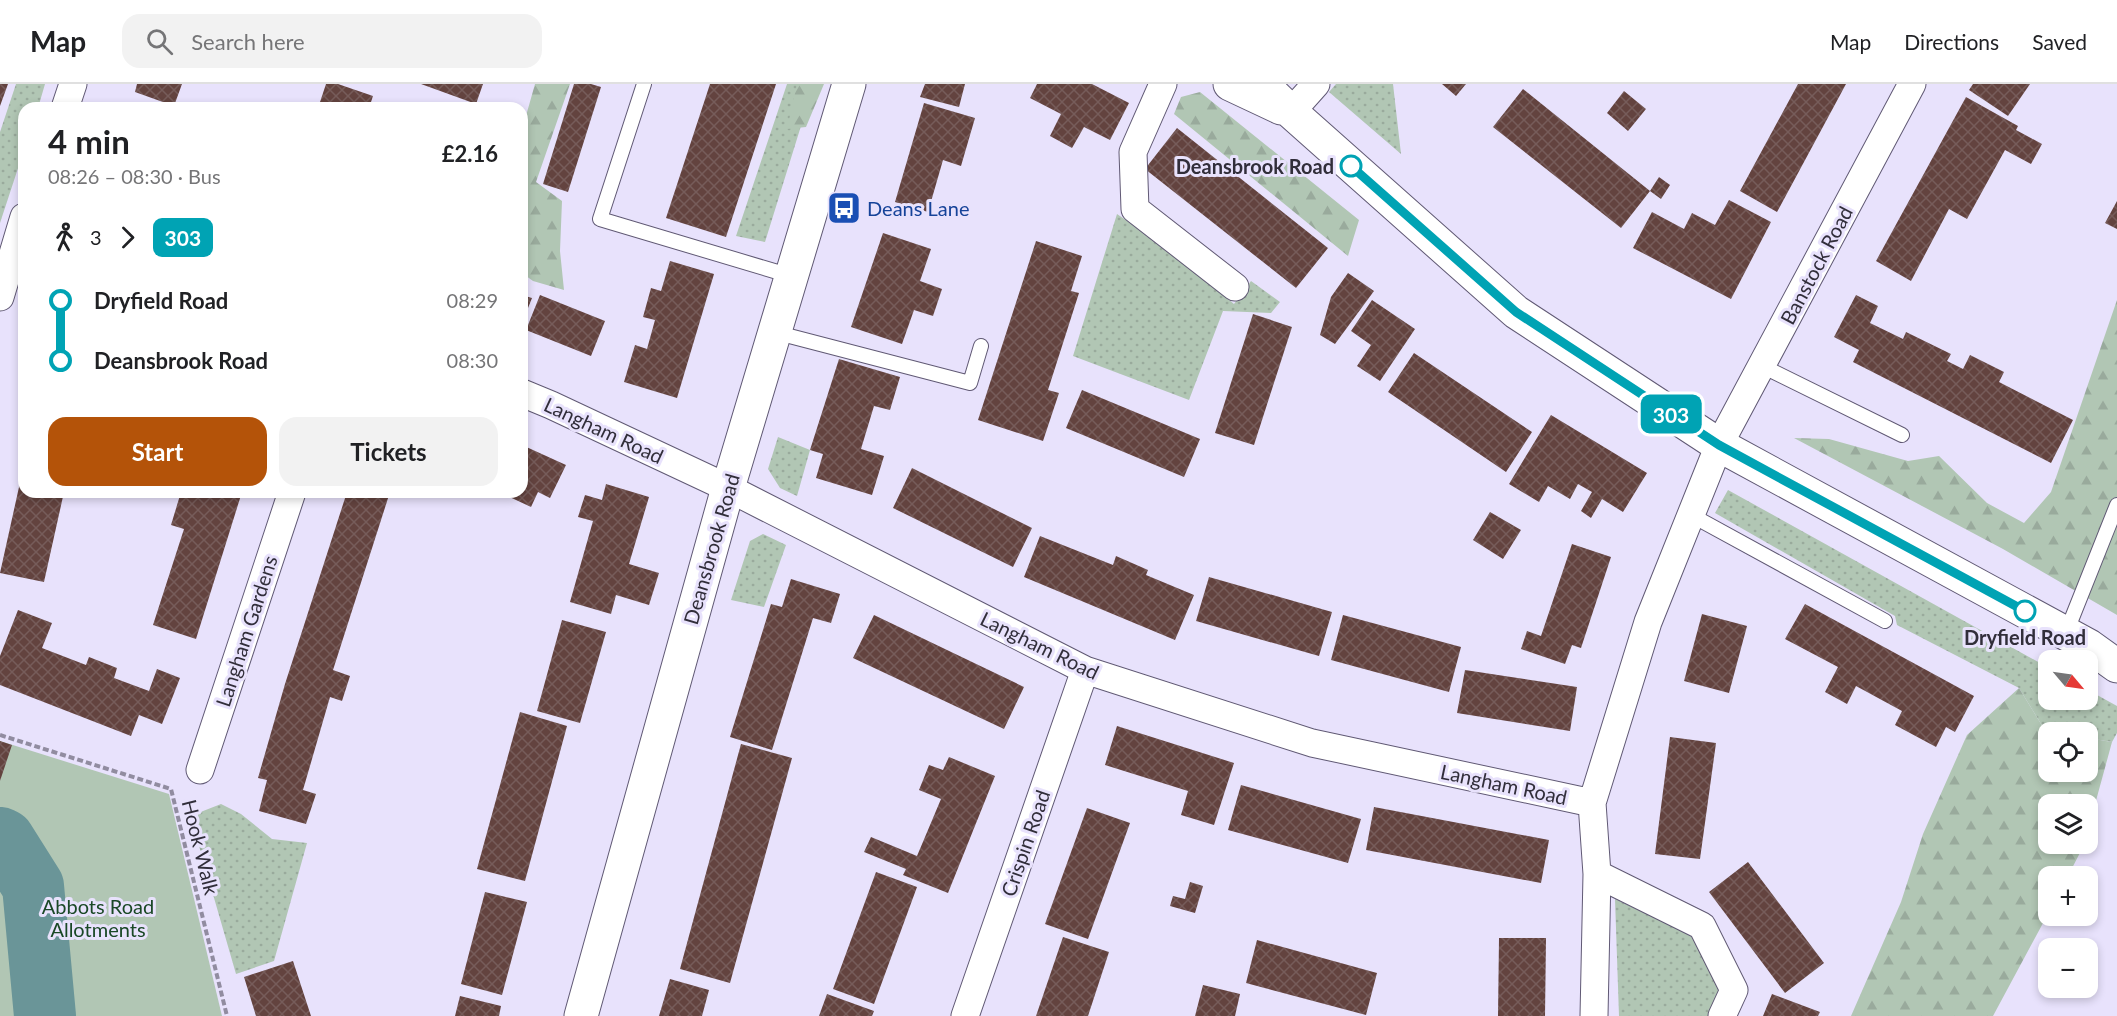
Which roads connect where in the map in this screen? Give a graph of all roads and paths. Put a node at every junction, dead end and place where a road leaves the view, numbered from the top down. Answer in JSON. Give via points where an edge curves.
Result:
{"nodes":[{"id":1,"x":74,"y":84,"type":"edge"},
{"id":2,"x":644,"y":84,"type":"edge"},
{"id":3,"x":849,"y":84,"type":"edge"},
{"id":4,"x":1163,"y":84,"type":"edge"},
{"id":5,"x":1230,"y":84,"type":"edge"},
{"id":6,"x":1262,"y":84,"type":"edge"},
{"id":7,"x":1316,"y":84,"type":"edge"},
{"id":8,"x":1912,"y":84,"type":"edge"},
{"id":9,"x":66,"y":102,"type":"edge"},
{"id":10,"x":1291,"y":112,"type":"junction"},
{"id":11,"x":18,"y":239,"type":"edge"},
{"id":12,"x":791,"y":276,"type":"junction"},
{"id":13,"x":2,"y":285,"type":"edge"},
{"id":14,"x":1235,"y":287,"type":"dead end"},
{"id":15,"x":774,"y":332,"type":"junction"},
{"id":16,"x":981,"y":346,"type":"dead end"},
{"id":17,"x":1762,"y":366,"type":"junction"},
{"id":18,"x":528,"y":395,"type":"edge"},
{"id":19,"x":1902,"y":435,"type":"dead end"},
{"id":20,"x":1719,"y":445,"type":"junction"},
{"id":21,"x":728,"y":488,"type":"junction"},
{"id":22,"x":290,"y":498,"type":"edge"},
{"id":23,"x":2117,"y":505,"type":"edge"},
{"id":24,"x":1691,"y":515,"type":"junction"},
{"id":25,"x":1885,"y":621,"type":"dead end"},
{"id":26,"x":2066,"y":633,"type":"junction"},
{"id":27,"x":2117,"y":666,"type":"edge"},
{"id":28,"x":1085,"y":670,"type":"junction"},
{"id":29,"x":0,"y":735,"type":"edge"},
{"id":30,"x":200,"y":770,"type":"dead end"},
{"id":31,"x":1592,"y":803,"type":"junction"},
{"id":32,"x":1597,"y":874,"type":"junction"},
{"id":33,"x":227,"y":1016,"type":"edge"},
{"id":34,"x":581,"y":1016,"type":"edge"},
{"id":35,"x":966,"y":1016,"type":"edge"},
{"id":36,"x":1594,"y":1016,"type":"edge"},
{"id":37,"x":1722,"y":1016,"type":"edge"}],
"edges":[{"from":1,"to":9,"type":"street"},
{"from":2,"to":12,"type":"lane","via":[[600,219]]},
{"from":3,"to":12,"type":"main road","name":"Deansbrook Road"},
{"from":4,"to":14,"type":"street","via":[[1133,152],[1135,210]]},
{"from":5,"to":10,"type":"main road"},
{"from":6,"to":10,"type":"main road"},
{"from":7,"to":10,"type":"street"},
{"from":8,"to":17,"type":"street","name":"Banstock Road"},
{"from":10,"to":20,"type":"main road","via":[[1516,312]]},
{"from":11,"to":13,"type":"street"},
{"from":12,"to":15,"type":"main road","name":"Deansbrook Road"},
{"from":15,"to":16,"type":"lane","via":[[970,383]]},
{"from":15,"to":21,"type":"main road","name":"Deansbrook Road"},
{"from":17,"to":19,"type":"lane"},
{"from":17,"to":20,"type":"street","name":"Banstock Road"},
{"from":18,"to":21,"type":"street","name":"Langham Road"},
{"from":20,"to":24,"type":"street"},
{"from":20,"to":26,"type":"main road"},
{"from":21,"to":28,"type":"street","name":"Langham Road"},
{"from":21,"to":34,"type":"main road","name":"Deansbrook Road"},
{"from":22,"to":30,"type":"street","name":"Langham Gardens"},
{"from":23,"to":26,"type":"lane"},
{"from":24,"to":25,"type":"lane"},
{"from":24,"to":31,"type":"street","via":[[1648,622]]},
{"from":26,"to":27,"type":"main road"},
{"from":28,"to":31,"type":"street","name":"Langham Road","via":[[1312,743]]},
{"from":28,"to":35,"type":"street","name":"Crispin Road"},
{"from":29,"to":33,"type":"path","name":"Hook Walk","via":[[171,789]]},
{"from":31,"to":32,"type":"street"},
{"from":32,"to":36,"type":"street"},
{"from":32,"to":37,"type":"street","via":[[1702,926],[1734,990]]}]}
